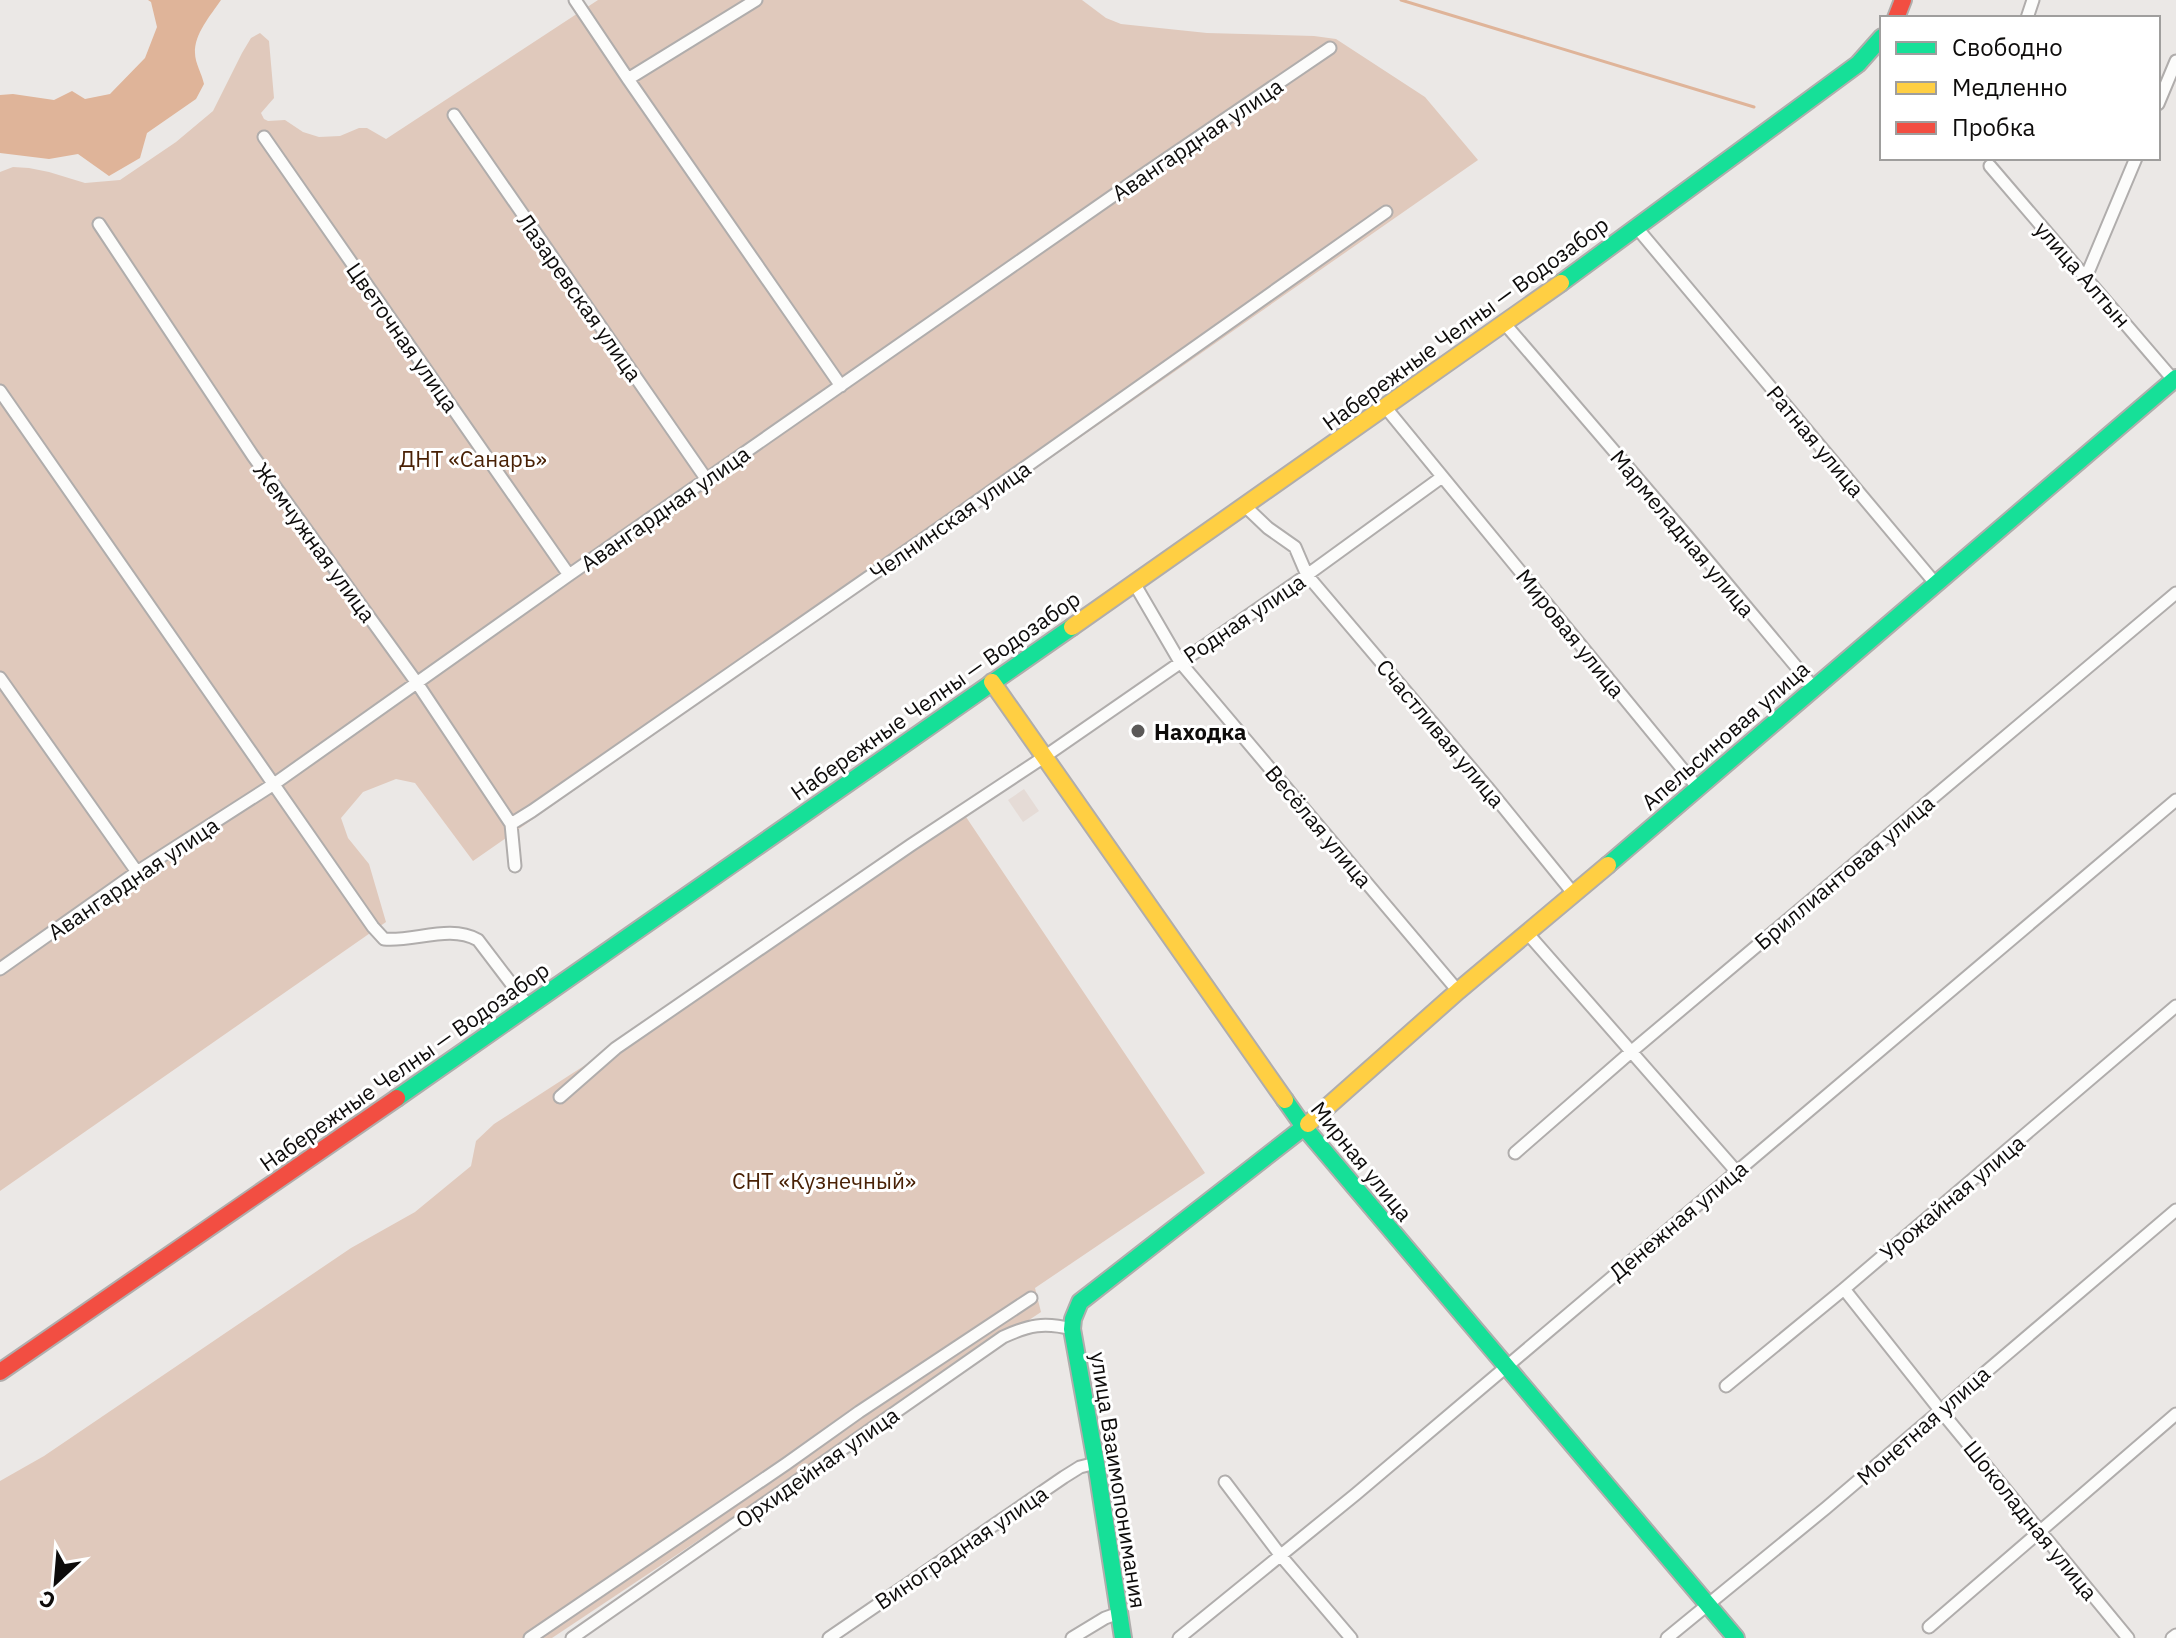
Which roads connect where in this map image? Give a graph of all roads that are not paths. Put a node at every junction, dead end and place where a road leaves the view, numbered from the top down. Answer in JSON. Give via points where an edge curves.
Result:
{"nodes":[{"id":1,"x":575,"y":0,"type":"edge"},
{"id":2,"x":756,"y":0,"type":"edge"},
{"id":3,"x":1880,"y":39,"type":"edge"},
{"id":4,"x":1330,"y":48,"type":"dead end"},
{"id":5,"x":2176,"y":61,"type":"edge"},
{"id":6,"x":628,"y":79,"type":"junction"},
{"id":7,"x":2160,"y":99,"type":"edge"},
{"id":8,"x":454,"y":115,"type":"dead end"},
{"id":9,"x":264,"y":137,"type":"dead end"},
{"id":10,"x":2135,"y":160,"type":"edge"},
{"id":11,"x":1990,"y":166,"type":"dead end"},
{"id":12,"x":1386,"y":212,"type":"dead end"},
{"id":13,"x":99,"y":224,"type":"dead end"},
{"id":14,"x":1637,"y":228,"type":"junction"},
{"id":15,"x":2086,"y":277,"type":"junction"},
{"id":16,"x":1505,"y":324,"type":"junction"},
{"id":17,"x":2175,"y":380,"type":"edge"},
{"id":18,"x":841,"y":386,"type":"junction"},
{"id":19,"x":0,"y":391,"type":"edge"},
{"id":20,"x":1386,"y":408,"type":"junction"},
{"id":21,"x":1442,"y":477,"type":"junction"},
{"id":22,"x":707,"y":480,"type":"junction"},
{"id":23,"x":1246,"y":507,"type":"junction"},
{"id":24,"x":569,"y":575,"type":"junction"},
{"id":25,"x":1307,"y":575,"type":"junction"},
{"id":26,"x":1134,"y":583,"type":"junction"},
{"id":27,"x":1935,"y":583,"type":"junction"},
{"id":28,"x":2176,"y":593,"type":"edge"},
{"id":29,"x":1180,"y":662,"type":"junction"},
{"id":30,"x":0,"y":678,"type":"edge"},
{"id":31,"x":992,"y":682,"type":"junction"},
{"id":32,"x":417,"y":683,"type":"junction"},
{"id":33,"x":1814,"y":688,"type":"junction"},
{"id":34,"x":1044,"y":757,"type":"junction"},
{"id":35,"x":274,"y":784,"type":"junction"},
{"id":36,"x":1698,"y":788,"type":"junction"},
{"id":37,"x":2176,"y":800,"type":"edge"},
{"id":38,"x":511,"y":824,"type":"junction"},
{"id":39,"x":515,"y":866,"type":"dead end"},
{"id":40,"x":137,"y":872,"type":"junction"},
{"id":41,"x":1573,"y":893,"type":"junction"},
{"id":42,"x":1528,"y":934,"type":"junction"},
{"id":43,"x":0,"y":969,"type":"edge"},
{"id":44,"x":1458,"y":991,"type":"junction"},
{"id":45,"x":2176,"y":1006,"type":"edge"},
{"id":46,"x":529,"y":1007,"type":"junction"},
{"id":47,"x":1632,"y":1051,"type":"junction"},
{"id":48,"x":560,"y":1097,"type":"dead end"},
{"id":49,"x":1304,"y":1127,"type":"junction"},
{"id":50,"x":1515,"y":1153,"type":"dead end"},
{"id":51,"x":1736,"y":1171,"type":"junction"},
{"id":52,"x":2176,"y":1210,"type":"edge"},
{"id":53,"x":1844,"y":1289,"type":"junction"},
{"id":54,"x":1031,"y":1298,"type":"dead end"},
{"id":55,"x":1072,"y":1329,"type":"junction"},
{"id":56,"x":1507,"y":1366,"type":"junction"},
{"id":57,"x":0,"y":1372,"type":"edge"},
{"id":58,"x":1726,"y":1386,"type":"dead end"},
{"id":59,"x":1940,"y":1410,"type":"junction"},
{"id":60,"x":2176,"y":1414,"type":"edge"},
{"id":61,"x":1096,"y":1463,"type":"junction"},
{"id":62,"x":1225,"y":1482,"type":"dead end"},
{"id":63,"x":2041,"y":1532,"type":"junction"},
{"id":64,"x":1281,"y":1556,"type":"junction"},
{"id":65,"x":1707,"y":1604,"type":"junction"},
{"id":66,"x":1119,"y":1613,"type":"junction"},
{"id":67,"x":1929,"y":1627,"type":"dead end"},
{"id":68,"x":530,"y":1638,"type":"edge"},
{"id":69,"x":572,"y":1638,"type":"edge"},
{"id":70,"x":829,"y":1638,"type":"edge"},
{"id":71,"x":1072,"y":1638,"type":"edge"},
{"id":72,"x":1123,"y":1638,"type":"edge"},
{"id":73,"x":1179,"y":1638,"type":"edge"},
{"id":74,"x":1351,"y":1638,"type":"edge"},
{"id":75,"x":1667,"y":1638,"type":"edge"},
{"id":76,"x":1736,"y":1638,"type":"edge"},
{"id":77,"x":2128,"y":1638,"type":"edge"}],
"edges":[{"from":1,"to":6,"type":"street"},
{"from":2,"to":6,"type":"street"},
{"from":3,"to":14,"type":"street","name":"Набережные Челны — Водозабор","via":[[1858,64]]},
{"from":4,"to":18,"type":"street","name":"Авангардная улица"},
{"from":5,"to":7,"type":"street"},
{"from":6,"to":18,"type":"street"},
{"from":8,"to":22,"type":"street","name":"Лазаревская улица"},
{"from":9,"to":24,"type":"street","name":"Цветочная улица"},
{"from":10,"to":15,"type":"street"},
{"from":11,"to":15,"type":"street","name":"улица Алтын"},
{"from":12,"to":38,"type":"street","name":"Челнинская улица"},
{"from":13,"to":32,"type":"street","name":"Жемчужная улица","via":[[253,456]]},
{"from":14,"to":16,"type":"street","name":"Набережные Челны — Водозабор"},
{"from":14,"to":27,"type":"street","name":"Ратная улица"},
{"from":15,"to":17,"type":"street","name":"улица Алтын"},
{"from":16,"to":20,"type":"street","name":"Набережные Челны — Водозабор"},
{"from":16,"to":33,"type":"street","name":"Мармеладная улица"},
{"from":17,"to":27,"type":"street","name":"Апельсиновая улица"},
{"from":18,"to":22,"type":"street","name":"Авангардная улица"},
{"from":19,"to":35,"type":"street"},
{"from":20,"to":21,"type":"street","name":"Мировая улица"},
{"from":20,"to":23,"type":"street","name":"Набережные Челны — Водозабор"},
{"from":21,"to":25,"type":"street","name":"Родная улица"},
{"from":21,"to":36,"type":"street","name":"Мировая улица"},
{"from":22,"to":24,"type":"street","name":"Авангардная улица"},
{"from":23,"to":25,"type":"street","name":"Счастливая улица","via":[[1295,547]]},
{"from":23,"to":26,"type":"street","name":"Набережные Челны — Водозабор"},
{"from":24,"to":32,"type":"street","name":"Авангардная улица"},
{"from":25,"to":29,"type":"street","name":"Родная улица"},
{"from":25,"to":41,"type":"street","name":"Счастливая улица"},
{"from":26,"to":29,"type":"street","name":"Весёлая улица"},
{"from":26,"to":31,"type":"street","name":"Набережные Челны — Водозабор"},
{"from":27,"to":33,"type":"street","name":"Апельсиновая улица"},
{"from":28,"to":47,"type":"street","name":"Бриллиантовая улица"},
{"from":29,"to":34,"type":"street","name":"Родная улица"},
{"from":29,"to":44,"type":"street","name":"Весёлая улица"},
{"from":30,"to":40,"type":"street"},
{"from":31,"to":34,"type":"street","name":"Мирная улица"},
{"from":31,"to":46,"type":"street","name":"Набережные Челны — Водозабор"},
{"from":32,"to":35,"type":"street","name":"Авангардная улица"},
{"from":32,"to":38,"type":"street","name":"Жемчужная улица"},
{"from":33,"to":36,"type":"street","name":"Апельсиновая улица"},
{"from":34,"to":48,"type":"street","name":"Родная улица","via":[[616,1048]]},
{"from":34,"to":49,"type":"street","name":"Мирная улица"},
{"from":35,"to":40,"type":"street","name":"Авангардная улица"},
{"from":35,"to":46,"type":"street","via":[[384,939],[470,935]]},
{"from":36,"to":41,"type":"street","name":"Апельсиновая улица"},
{"from":37,"to":51,"type":"street","name":"Денежная улица"},
{"from":38,"to":39,"type":"street","name":"Жемчужная улица"},
{"from":40,"to":43,"type":"street","name":"Авангардная улица"},
{"from":41,"to":42,"type":"street","name":"Апельсиновая улица"},
{"from":42,"to":44,"type":"street","name":"Апельсиновая улица"},
{"from":42,"to":47,"type":"street"},
{"from":44,"to":49,"type":"street","name":"Апельсиновая улица"},
{"from":45,"to":53,"type":"street","name":"Урожайная улица"},
{"from":46,"to":57,"type":"street","name":"Набережные Челны — Водозабор"},
{"from":47,"to":50,"type":"street","name":"Бриллиантовая улица"},
{"from":47,"to":51,"type":"street"},
{"from":49,"to":55,"type":"street","name":"Апельсиновая улица","via":[[1080,1302]]},
{"from":49,"to":56,"type":"street","name":"Мирная улица"},
{"from":51,"to":56,"type":"street","name":"Денежная улица"},
{"from":52,"to":59,"type":"street","name":"Монетная улица"},
{"from":53,"to":58,"type":"street","name":"Урожайная улица"},
{"from":53,"to":59,"type":"street","name":"Шоколадная улица"},
{"from":54,"to":68,"type":"street"},
{"from":55,"to":61,"type":"street","name":"улица Взаимопонимания"},
{"from":55,"to":69,"type":"street","name":"Орхидейная улица","via":[[1033,1326],[1003,1337]]},
{"from":56,"to":64,"type":"street","name":"Денежная улица"},
{"from":56,"to":65,"type":"street","name":"Мирная улица"},
{"from":59,"to":63,"type":"street","name":"Шоколадная улица"},
{"from":59,"to":65,"type":"street","name":"Монетная улица"},
{"from":60,"to":63,"type":"street"},
{"from":61,"to":66,"type":"street","name":"улица Взаимопонимания"},
{"from":61,"to":70,"type":"street","name":"Виноградная улица","via":[[1064,1477]]},
{"from":62,"to":64,"type":"street"},
{"from":63,"to":67,"type":"street"},
{"from":63,"to":77,"type":"street","name":"Шоколадная улица"},
{"from":64,"to":73,"type":"street","name":"Денежная улица"},
{"from":64,"to":74,"type":"street"},
{"from":65,"to":75,"type":"street","name":"Монетная улица"},
{"from":65,"to":76,"type":"street","name":"Мирная улица"},
{"from":66,"to":71,"type":"street"},
{"from":66,"to":72,"type":"street","name":"улица Взаимопонимания"}]}
